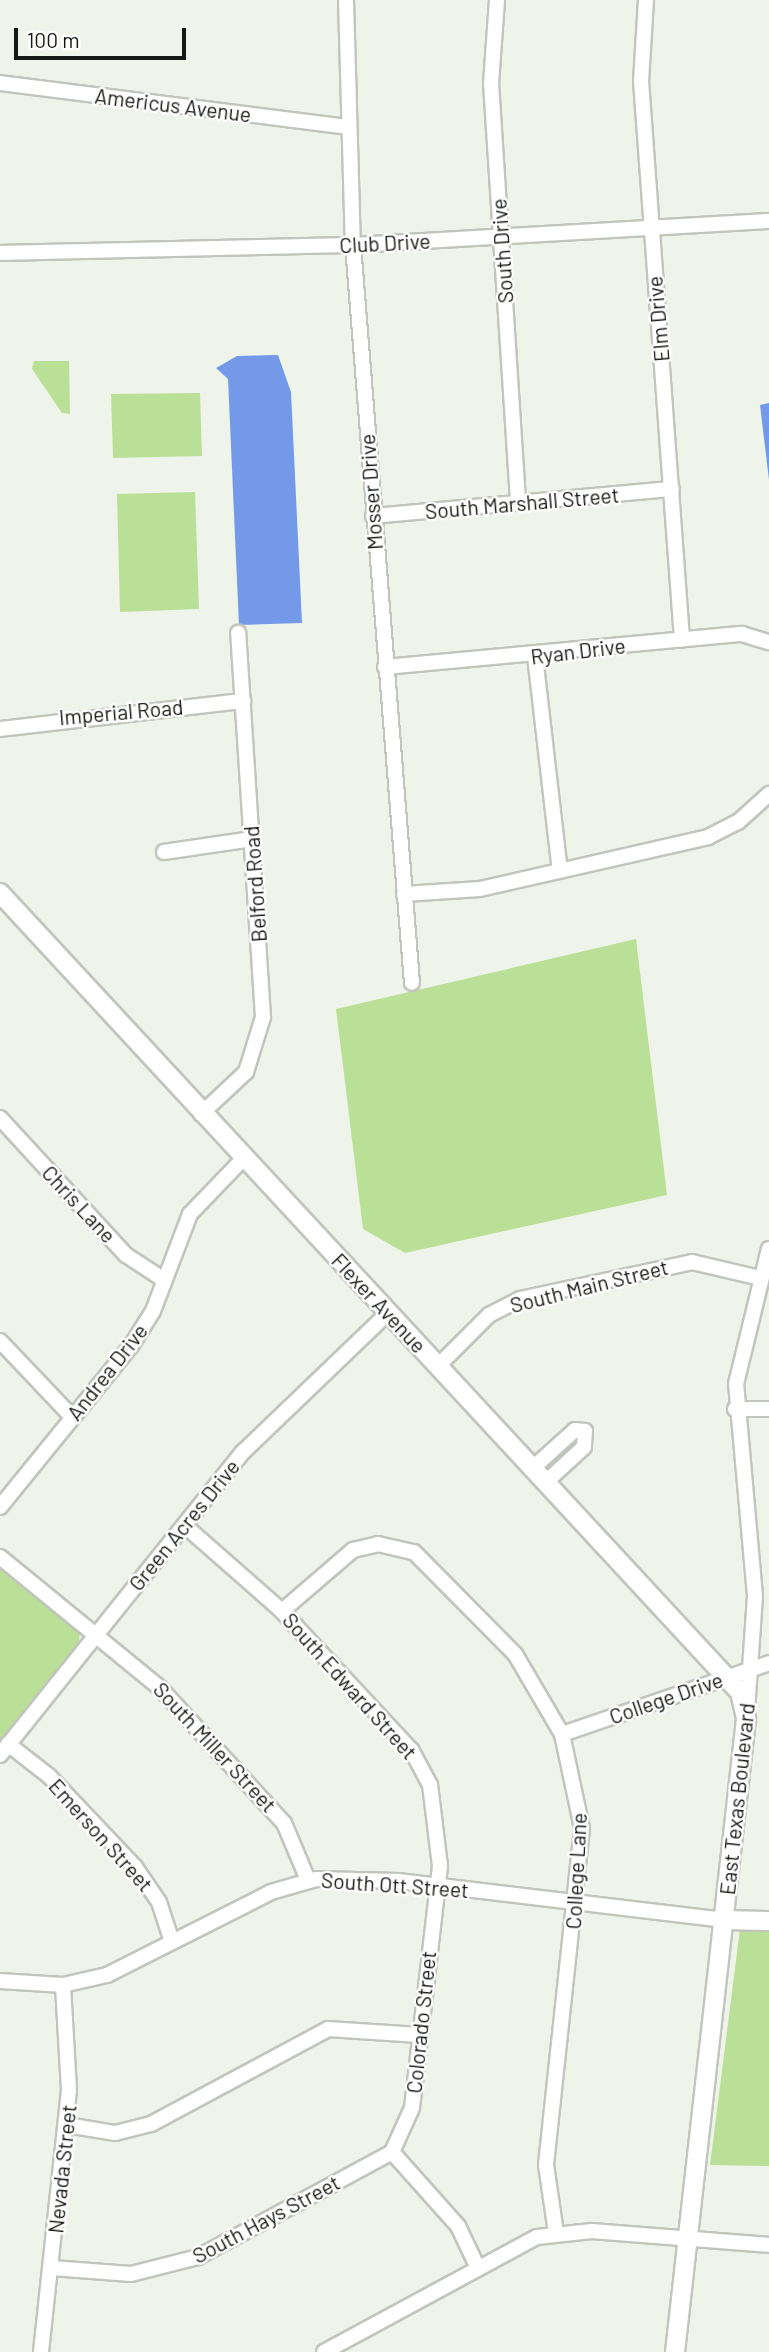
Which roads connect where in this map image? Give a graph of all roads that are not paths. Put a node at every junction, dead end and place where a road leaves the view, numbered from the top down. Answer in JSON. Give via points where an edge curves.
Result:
{"nodes":[{"id":1,"x":346,"y":0,"type":"edge"},
{"id":2,"x":497,"y":0,"type":"edge"},
{"id":3,"x":646,"y":0,"type":"edge"},
{"id":4,"x":0,"y":83,"type":"edge"},
{"id":5,"x":346,"y":127,"type":"junction"},
{"id":6,"x":769,"y":221,"type":"edge"},
{"id":7,"x":650,"y":225,"type":"junction"},
{"id":8,"x":501,"y":235,"type":"junction"},
{"id":9,"x":353,"y":245,"type":"junction"},
{"id":10,"x":0,"y":253,"type":"edge"},
{"id":11,"x":672,"y":489,"type":"junction"},
{"id":12,"x":518,"y":503,"type":"junction"},
{"id":13,"x":373,"y":516,"type":"junction"},
{"id":14,"x":238,"y":633,"type":"dead end"},
{"id":15,"x":682,"y":639,"type":"junction"},
{"id":16,"x":769,"y":642,"type":"edge"},
{"id":17,"x":535,"y":656,"type":"junction"},
{"id":18,"x":385,"y":667,"type":"junction"},
{"id":19,"x":243,"y":701,"type":"junction"},
{"id":20,"x":0,"y":729,"type":"edge"},
{"id":21,"x":769,"y":794,"type":"edge"},
{"id":22,"x":252,"y":839,"type":"junction"},
{"id":23,"x":163,"y":852,"type":"dead end"},
{"id":24,"x":560,"y":871,"type":"junction"},
{"id":25,"x":0,"y":893,"type":"edge"},
{"id":26,"x":404,"y":894,"type":"junction"},
{"id":27,"x":412,"y":983,"type":"dead end"},
{"id":28,"x":201,"y":1114,"type":"junction"},
{"id":29,"x":0,"y":1118,"type":"edge"},
{"id":30,"x":243,"y":1159,"type":"junction"},
{"id":31,"x":769,"y":1249,"type":"edge"},
{"id":32,"x":760,"y":1278,"type":"junction"},
{"id":33,"x":164,"y":1280,"type":"junction"},
{"id":34,"x":388,"y":1313,"type":"junction"},
{"id":35,"x":0,"y":1341,"type":"edge"},
{"id":36,"x":438,"y":1366,"type":"junction"},
{"id":37,"x":735,"y":1409,"type":"junction"},
{"id":38,"x":769,"y":1409,"type":"edge"},
{"id":39,"x":72,"y":1417,"type":"junction"},
{"id":40,"x":534,"y":1467,"type":"junction"},
{"id":41,"x":547,"y":1481,"type":"junction"},
{"id":42,"x":0,"y":1507,"type":"edge"},
{"id":43,"x":184,"y":1525,"type":"junction"},
{"id":44,"x":0,"y":1557,"type":"edge"},
{"id":45,"x":282,"y":1611,"type":"junction"},
{"id":46,"x":96,"y":1634,"type":"junction"},
{"id":47,"x":769,"y":1663,"type":"edge"},
{"id":48,"x":751,"y":1668,"type":"junction"},
{"id":49,"x":730,"y":1675,"type":"junction"},
{"id":50,"x":746,"y":1718,"type":"junction"},
{"id":51,"x":562,"y":1734,"type":"junction"},
{"id":52,"x":4,"y":1750,"type":"edge"},
{"id":53,"x":308,"y":1880,"type":"junction"},
{"id":54,"x":437,"y":1887,"type":"junction"},
{"id":55,"x":577,"y":1903,"type":"junction"},
{"id":56,"x":723,"y":1920,"type":"junction"},
{"id":57,"x":769,"y":1921,"type":"edge"},
{"id":58,"x":172,"y":1942,"type":"junction"},
{"id":59,"x":0,"y":1980,"type":"edge"},
{"id":60,"x":63,"y":1985,"type":"junction"},
{"id":61,"x":419,"y":2035,"type":"junction"},
{"id":62,"x":67,"y":2126,"type":"junction"},
{"id":63,"x":392,"y":2152,"type":"junction"},
{"id":64,"x":556,"y":2233,"type":"junction"},
{"id":65,"x":687,"y":2242,"type":"junction"},
{"id":66,"x":769,"y":2245,"type":"edge"},
{"id":67,"x":477,"y":2266,"type":"junction"},
{"id":68,"x":52,"y":2268,"type":"junction"},
{"id":69,"x":41,"y":2352,"type":"edge"},
{"id":70,"x":324,"y":2352,"type":"edge"},
{"id":71,"x":675,"y":2352,"type":"edge"}],
"edges":[{"from":1,"to":5,"type":"street","name":"Mosser Drive"},
{"from":2,"to":8,"type":"street","name":"South Drive","via":[[491,83]]},
{"from":3,"to":7,"type":"street","name":"Elm Drive","via":[[641,81]]},
{"from":4,"to":5,"type":"street","name":"Americus Avenue"},
{"from":5,"to":9,"type":"street","name":"Mosser Drive"},
{"from":6,"to":7,"type":"street","name":"Club Drive"},
{"from":7,"to":8,"type":"street","name":"Club Drive"},
{"from":7,"to":11,"type":"street","name":"Elm Drive"},
{"from":8,"to":9,"type":"street","name":"Club Drive"},
{"from":8,"to":12,"type":"street","name":"South Drive"},
{"from":9,"to":10,"type":"street","name":"Club Drive"},
{"from":9,"to":13,"type":"street","name":"Mosser Drive"},
{"from":11,"to":12,"type":"street","name":"South Marshall Street"},
{"from":11,"to":15,"type":"street","name":"Elm Drive"},
{"from":12,"to":13,"type":"street","name":"South Marshall Street"},
{"from":13,"to":18,"type":"street","name":"Mosser Drive"},
{"from":14,"to":19,"type":"street","name":"Belford Road"},
{"from":15,"to":16,"type":"street","name":"Ryan Drive","via":[[742,634]]},
{"from":15,"to":17,"type":"street","name":"Ryan Drive"},
{"from":17,"to":18,"type":"street","name":"Ryan Drive"},
{"from":17,"to":24,"type":"street"},
{"from":18,"to":26,"type":"street","name":"Mosser Drive"},
{"from":19,"to":20,"type":"street","name":"Imperial Road"},
{"from":19,"to":22,"type":"street","name":"Belford Road"},
{"from":21,"to":24,"type":"street","via":[[738,822],[708,837]]},
{"from":22,"to":23,"type":"street"},
{"from":22,"to":28,"type":"street","name":"Belford Road","via":[[260,1041],[240,1078]]},
{"from":24,"to":26,"type":"street","via":[[480,890]]},
{"from":25,"to":28,"type":"street","name":"Flexer Avenue"},
{"from":26,"to":27,"type":"street","name":"Mosser Drive"},
{"from":28,"to":30,"type":"street","name":"Flexer Avenue"},
{"from":29,"to":33,"type":"street","name":"Chris Lane","via":[[126,1255]]},
{"from":30,"to":33,"type":"street","name":"Andrea Drive","via":[[190,1214]]},
{"from":30,"to":34,"type":"street","name":"Flexer Avenue"},
{"from":31,"to":32,"type":"street","name":"East Texas Boulevard"},
{"from":32,"to":36,"type":"street","name":"South Main Street","via":[[692,1262],[520,1299],[489,1315]]},
{"from":32,"to":37,"type":"street","name":"East Texas Boulevard","via":[[739,1359]]},
{"from":33,"to":39,"type":"street","name":"Andrea Drive","via":[[143,1329]]},
{"from":34,"to":36,"type":"street","name":"Flexer Avenue"},
{"from":34,"to":43,"type":"street","name":"Green Acres Drive","via":[[266,1428]]},
{"from":35,"to":39,"type":"street"},
{"from":36,"to":40,"type":"street","name":"Flexer Avenue"},
{"from":37,"to":38,"type":"street"},
{"from":37,"to":48,"type":"street","name":"East Texas Boulevard","via":[[753,1564]]},
{"from":39,"to":42,"type":"street","name":"Andrea Drive"},
{"from":40,"to":41,"type":"street","name":"Flexer Avenue"},
{"from":40,"to":41,"type":"street","via":[[575,1430],[585,1431],[584,1447]]},
{"from":41,"to":49,"type":"street","name":"Flexer Avenue"},
{"from":43,"to":45,"type":"street","name":"South Edward Street"},
{"from":43,"to":46,"type":"street","name":"Green Acres Drive"},
{"from":44,"to":46,"type":"street","name":"South Miller Street"},
{"from":45,"to":51,"type":"street","name":"College Lane","via":[[353,1550],[385,1544],[414,1552],[516,1654]]},
{"from":45,"to":54,"type":"street","name":"South Edward Street","via":[[422,1767],[439,1825]]},
{"from":46,"to":52,"type":"street","name":"Green Acres Drive"},
{"from":46,"to":53,"type":"street","name":"South Miller Street","via":[[161,1689],[270,1805],[295,1842]]},
{"from":47,"to":48,"type":"street","name":"College Drive"},
{"from":48,"to":49,"type":"street","name":"College Drive"},
{"from":48,"to":50,"type":"street","name":"East Texas Boulevard"},
{"from":49,"to":50,"type":"street","name":"Flexer Avenue"},
{"from":49,"to":51,"type":"street","name":"College Drive"},
{"from":50,"to":56,"type":"street","name":"East Texas Boulevard"},
{"from":51,"to":55,"type":"street","name":"College Lane","via":[[580,1802]]},
{"from":52,"to":58,"type":"street","name":"Emerson Street","via":[[49,1776],[135,1867],[159,1902]]},
{"from":53,"to":54,"type":"street","name":"South Ott Street"},
{"from":53,"to":58,"type":"street","name":"South Ott Street"},
{"from":54,"to":55,"type":"street","name":"South Ott Street"},
{"from":54,"to":61,"type":"street","name":"Colorado Street"},
{"from":55,"to":56,"type":"street","name":"South Ott Street"},
{"from":55,"to":64,"type":"street","name":"College Lane","via":[[547,2165]]},
{"from":56,"to":57,"type":"street","name":"South Ott Street"},
{"from":56,"to":65,"type":"street","name":"East Texas Boulevard"},
{"from":58,"to":60,"type":"street","name":"South Ott Street","via":[[107,1975]]},
{"from":59,"to":60,"type":"street","name":"South Ott Street"},
{"from":60,"to":62,"type":"street","name":"Nevada Street"},
{"from":61,"to":62,"type":"street","via":[[328,2029],[151,2124],[115,2133]]},
{"from":61,"to":63,"type":"street","name":"Colorado Street","via":[[412,2108]]},
{"from":62,"to":68,"type":"street","name":"Nevada Street"},
{"from":63,"to":67,"type":"street","via":[[453,2220]]},
{"from":63,"to":68,"type":"street","name":"South Hays Street","via":[[180,2264],[115,2275]]},
{"from":64,"to":65,"type":"street"},
{"from":64,"to":67,"type":"street"},
{"from":65,"to":66,"type":"street"},
{"from":65,"to":71,"type":"street","name":"East Texas Boulevard"},
{"from":67,"to":70,"type":"street"},
{"from":68,"to":69,"type":"street","name":"Nevada Street"}]}
